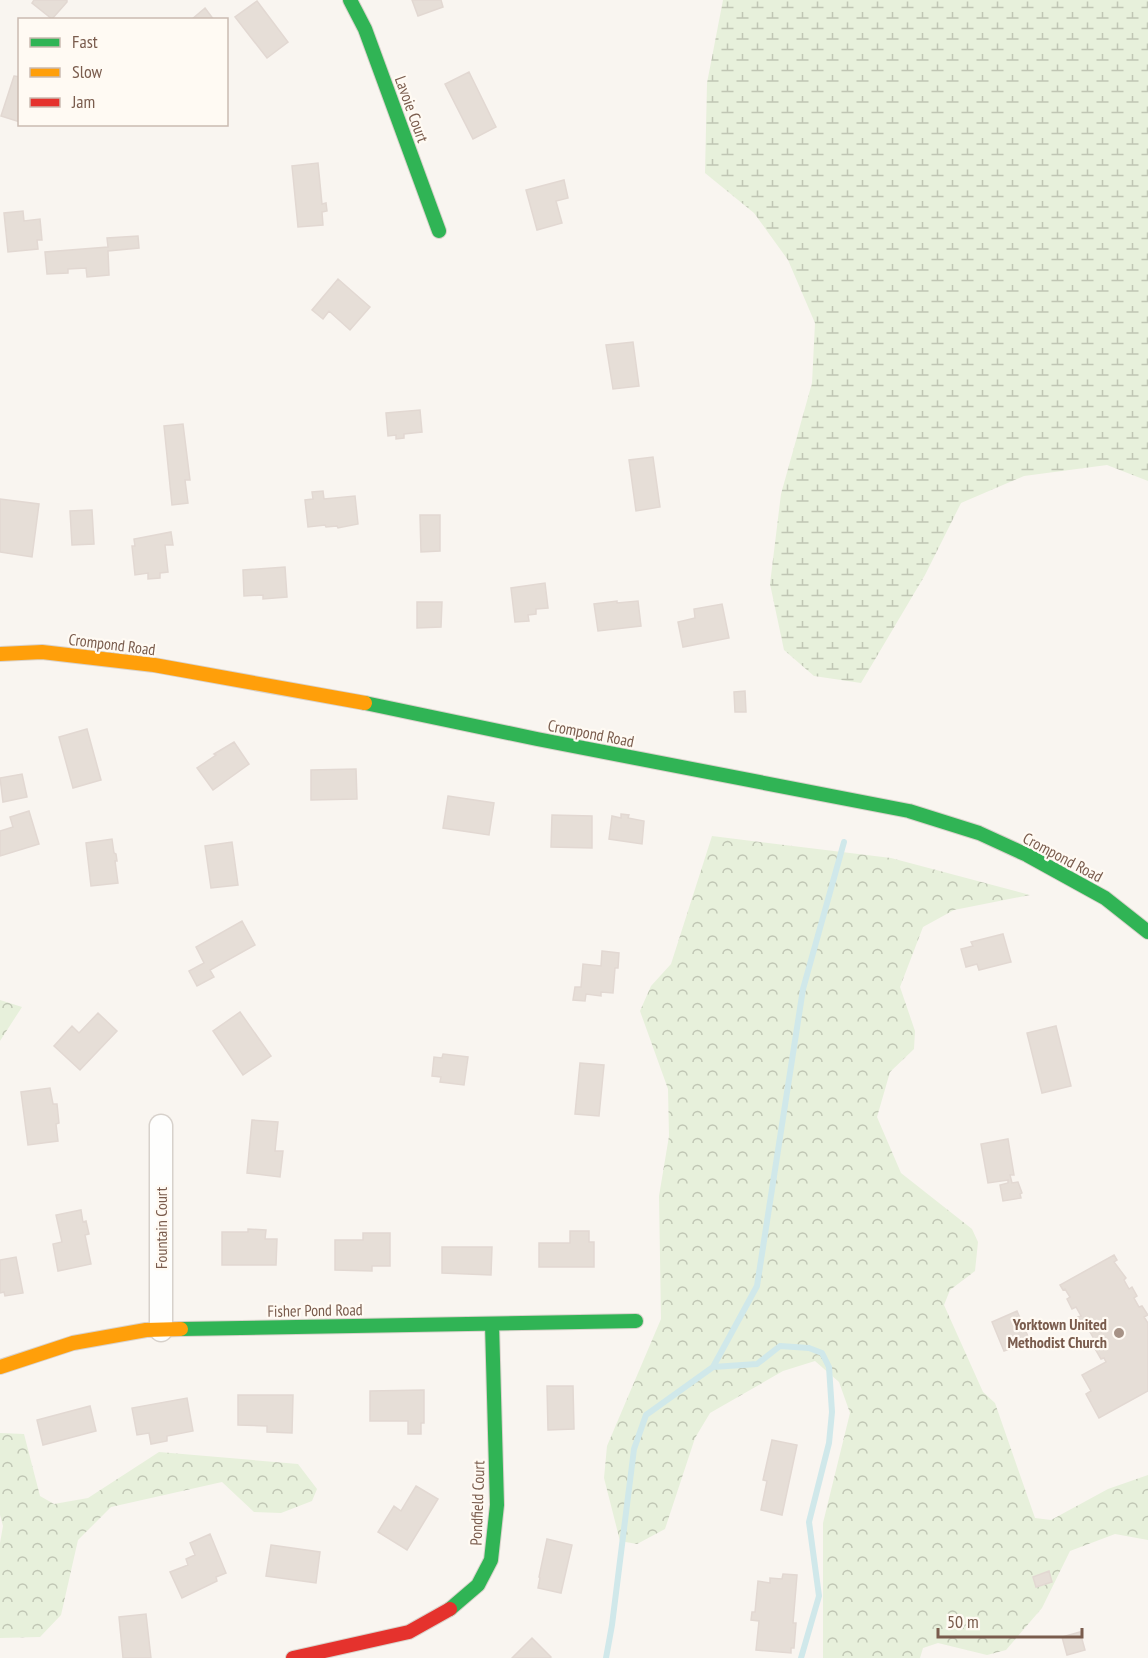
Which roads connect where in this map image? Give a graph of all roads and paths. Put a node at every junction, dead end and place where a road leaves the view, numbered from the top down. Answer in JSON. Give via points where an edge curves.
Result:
{"nodes":[{"id":1,"x":350,"y":0,"type":"edge"},
{"id":2,"x":439,"y":231,"type":"dead end"},
{"id":3,"x":0,"y":654,"type":"edge"},
{"id":4,"x":1148,"y":932,"type":"edge"},
{"id":5,"x":160,"y":1126,"type":"dead end"},
{"id":6,"x":636,"y":1321,"type":"dead end"},
{"id":7,"x":492,"y":1323,"type":"junction"},
{"id":8,"x":161,"y":1330,"type":"junction"},
{"id":9,"x":0,"y":1367,"type":"edge"},
{"id":10,"x":292,"y":1658,"type":"edge"}],
"edges":[{"from":1,"to":2,"type":"main road","name":"Lavoie Court","via":[[366,29]]},
{"from":3,"to":4,"type":"main road","name":"Crompond Road","via":[[42,652],[154,665],[414,712],[909,811],[979,833],[1027,855],[1105,898]]},
{"from":5,"to":8,"type":"street","name":"Fountain Court"},
{"from":6,"to":7,"type":"main road","name":"Fisher Pond Road"},
{"from":7,"to":8,"type":"main road","name":"Fisher Pond Road"},
{"from":7,"to":10,"type":"main road","name":"Pondfield Court","via":[[497,1505],[491,1560],[478,1585],[451,1608],[409,1632]]},
{"from":8,"to":9,"type":"main road","name":"Fisher Pond Road","via":[[73,1343]]}]}
